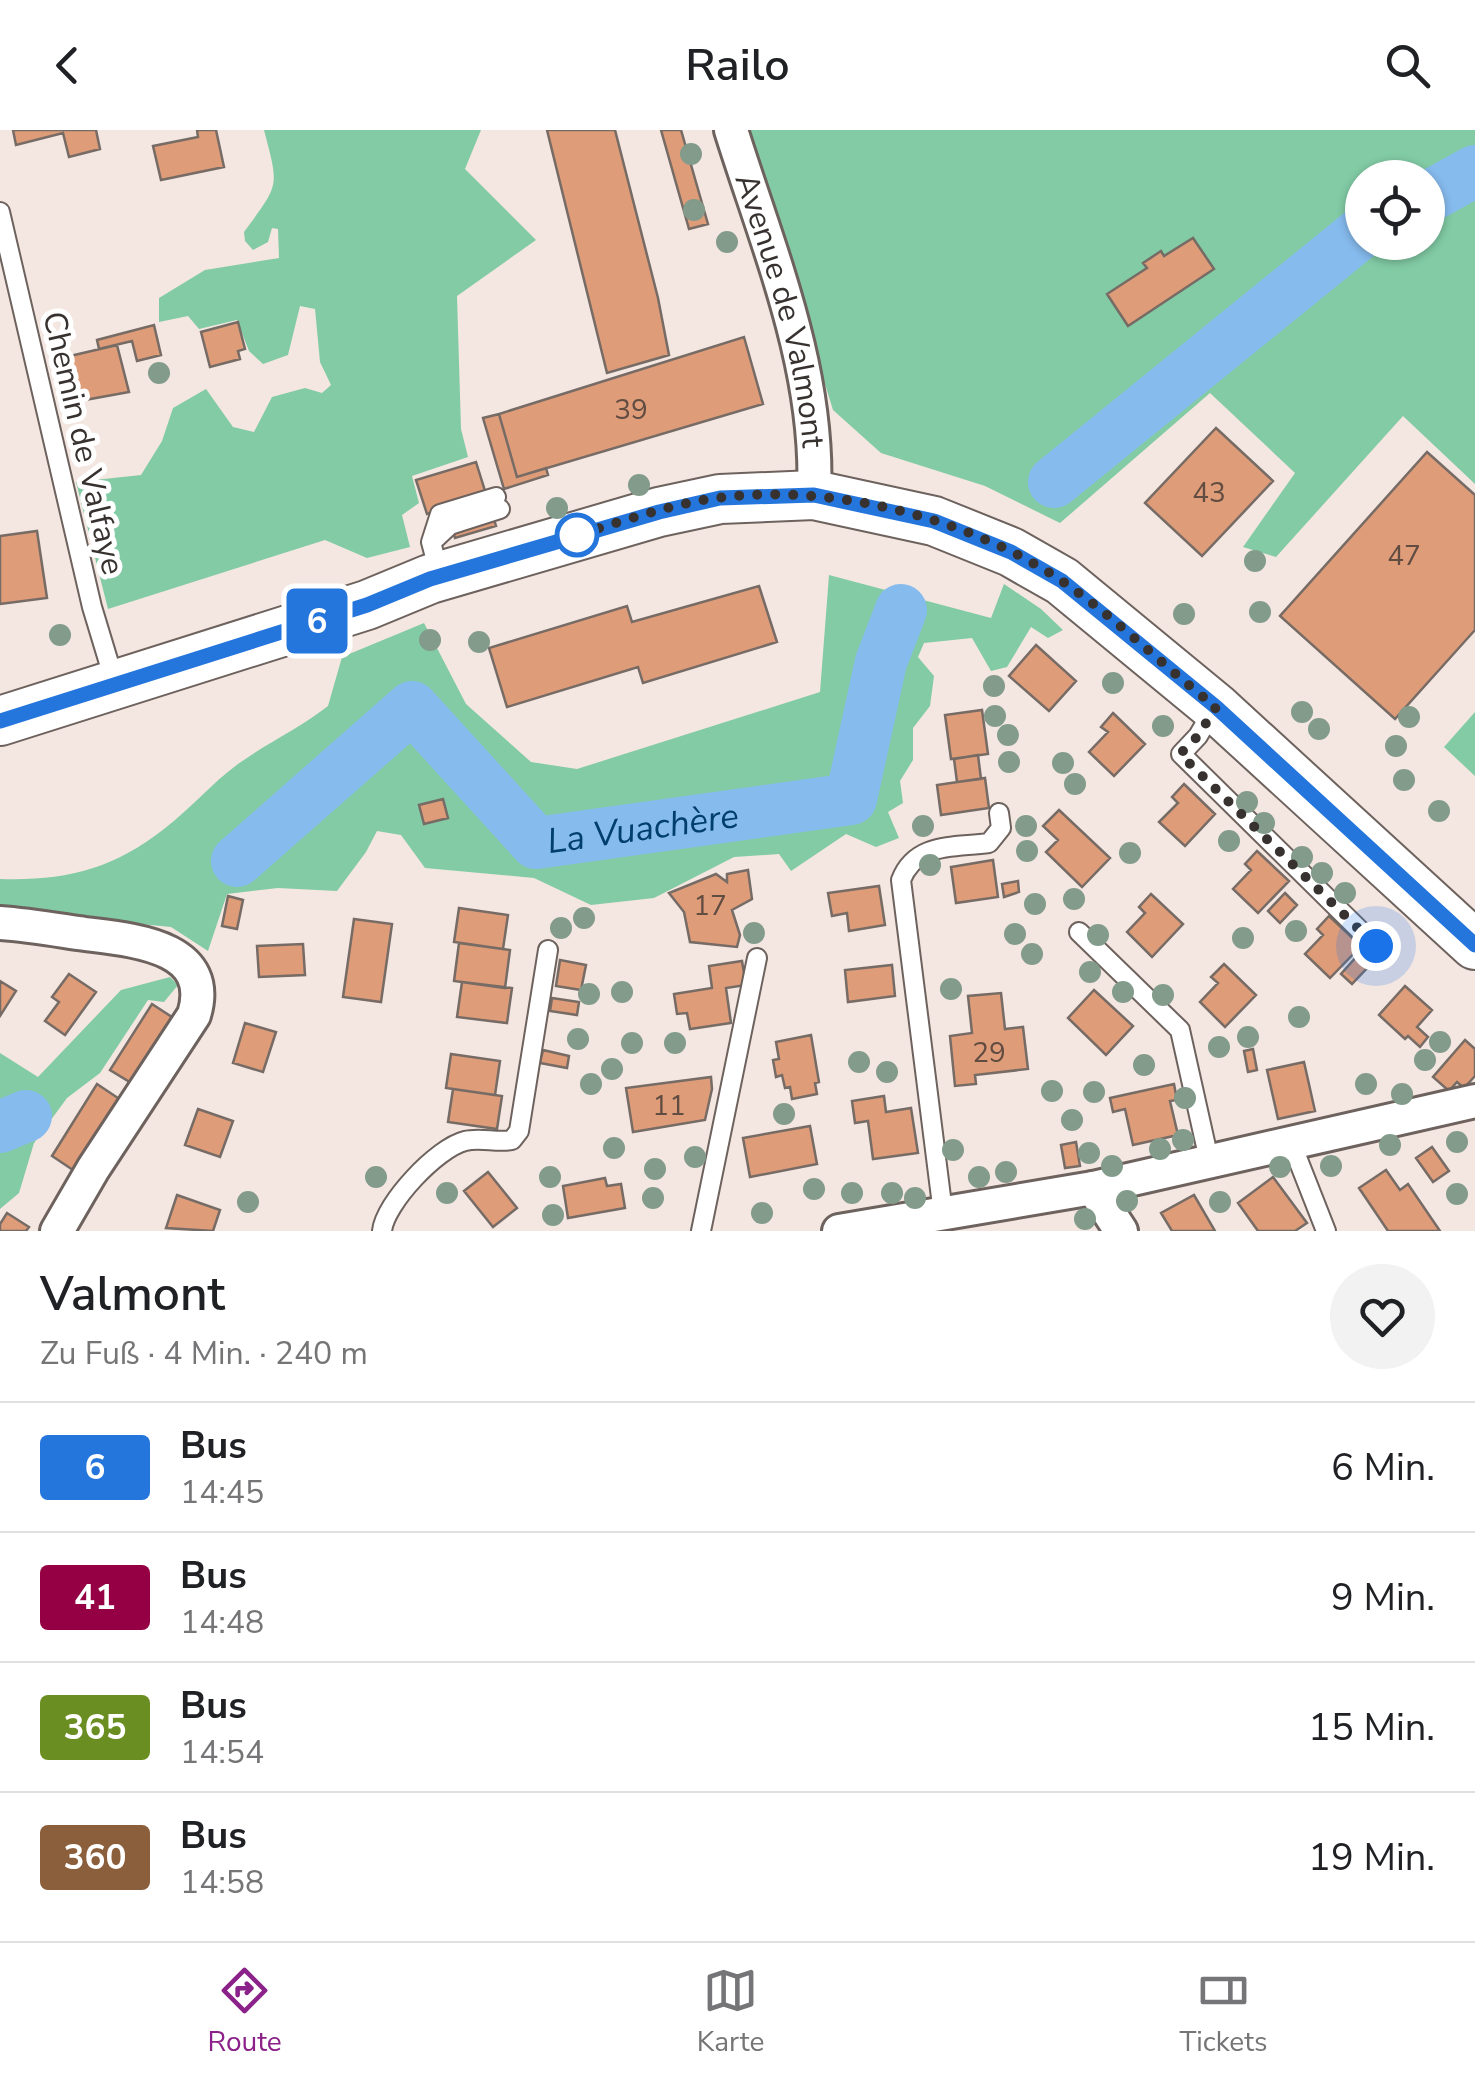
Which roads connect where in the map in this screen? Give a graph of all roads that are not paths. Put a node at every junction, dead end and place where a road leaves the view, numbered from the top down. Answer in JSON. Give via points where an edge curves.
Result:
{"nodes":[{"id":1,"x":732,"y":130,"type":"edge"},
{"id":2,"x":0,"y":212,"type":"edge"},
{"id":3,"x":814,"y":495,"type":"junction"},
{"id":4,"x":498,"y":503,"type":"dead end"},
{"id":5,"x":435,"y":559,"type":"junction"},
{"id":6,"x":116,"y":685,"type":"junction"},
{"id":7,"x":1216,"y":707,"type":"junction"},
{"id":8,"x":0,"y":721,"type":"edge"},
{"id":9,"x":999,"y":813,"type":"dead end"},
{"id":10,"x":0,"y":924,"type":"edge"},
{"id":11,"x":1079,"y":932,"type":"dead end"},
{"id":12,"x":1475,"y":945,"type":"edge"},
{"id":13,"x":548,"y":950,"type":"dead end"},
{"id":14,"x":1380,"y":950,"type":"dead end"},
{"id":15,"x":758,"y":958,"type":"dead end"},
{"id":16,"x":1475,"y":1102,"type":"edge"},
{"id":17,"x":1291,"y":1142,"type":"junction"},
{"id":18,"x":1210,"y":1160,"type":"junction"},
{"id":19,"x":1093,"y":1188,"type":"junction"},
{"id":20,"x":943,"y":1213,"type":"junction"},
{"id":21,"x":58,"y":1231,"type":"edge"},
{"id":22,"x":382,"y":1231,"type":"edge"},
{"id":23,"x":701,"y":1231,"type":"edge"},
{"id":24,"x":839,"y":1231,"type":"edge"},
{"id":25,"x":1121,"y":1231,"type":"edge"},
{"id":26,"x":1326,"y":1231,"type":"edge"}],
"edges":[{"from":1,"to":3,"type":"street","name":"Avenue de Valmont","via":[[806,370]]},
{"from":2,"to":6,"type":"lane","name":"Chemin de Valfaye"},
{"from":3,"to":5,"type":"main road","via":[[703,500]]},
{"from":3,"to":7,"type":"main road","via":[[934,521],[1018,555],[1112,619]]},
{"from":4,"to":5,"type":"lane","via":[[440,514]]},
{"from":5,"to":6,"type":"main road","via":[[367,605]]},
{"from":6,"to":8,"type":"main road"},
{"from":7,"to":12,"type":"main road"},
{"from":7,"to":14,"type":"lane","via":[[1180,754]]},
{"from":9,"to":20,"type":"lane","via":[[1001,828],[989,843],[923,852],[908,862],[902,880]]},
{"from":10,"to":21,"type":"street","via":[[154,945],[189,968],[200,995],[194,1015]]},
{"from":11,"to":18,"type":"lane","via":[[1180,1030]]},
{"from":13,"to":22,"type":"lane","via":[[519,1131],[512,1140],[450,1147],[393,1200]]},
{"from":15,"to":23,"type":"lane"},
{"from":16,"to":17,"type":"street"},
{"from":17,"to":18,"type":"street"},
{"from":17,"to":26,"type":"lane"},
{"from":18,"to":19,"type":"street"},
{"from":19,"to":20,"type":"street"},
{"from":19,"to":25,"type":"street"},
{"from":20,"to":24,"type":"street"}]}
